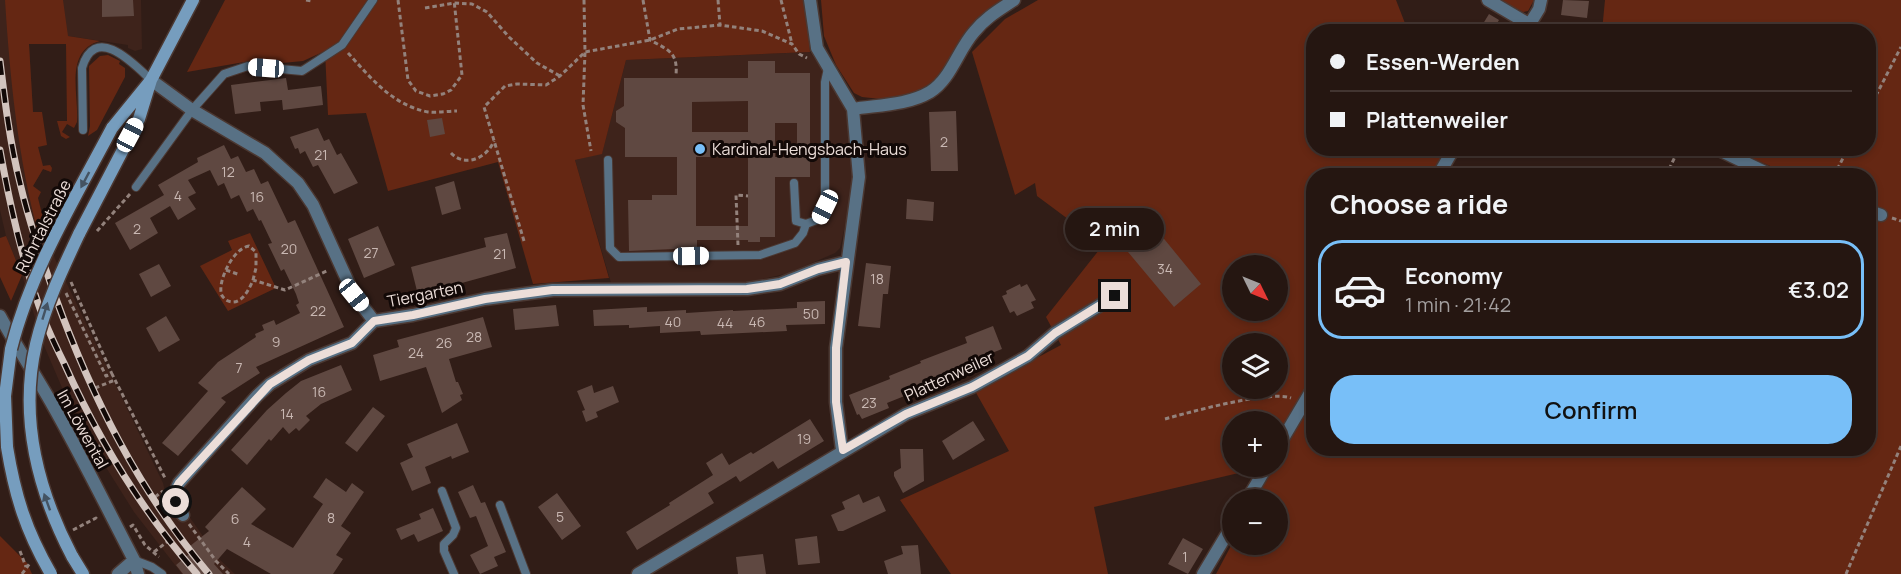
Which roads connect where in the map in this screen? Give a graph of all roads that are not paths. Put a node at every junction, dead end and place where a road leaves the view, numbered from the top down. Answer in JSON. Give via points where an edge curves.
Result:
{"nodes":[{"id":1,"x":193,"y":0,"type":"edge"},
{"id":2,"x":373,"y":0,"type":"edge"},
{"id":3,"x":810,"y":0,"type":"edge"},
{"id":4,"x":1014,"y":0,"type":"edge"},
{"id":5,"x":1488,"y":0,"type":"edge"},
{"id":6,"x":1541,"y":0,"type":"edge"},
{"id":7,"x":1522,"y":24,"type":"edge"},
{"id":8,"x":1530,"y":24,"type":"edge"},
{"id":9,"x":828,"y":68,"type":"junction"},
{"id":10,"x":151,"y":80,"type":"junction"},
{"id":11,"x":853,"y":109,"type":"junction"},
{"id":12,"x":192,"y":110,"type":"junction"},
{"id":13,"x":82,"y":130,"type":"dead end"},
{"id":14,"x":1732,"y":156,"type":"edge"},
{"id":15,"x":608,"y":160,"type":"dead end"},
{"id":16,"x":1756,"y":168,"type":"edge"},
{"id":17,"x":794,"y":183,"type":"dead end"},
{"id":18,"x":136,"y":187,"type":"road end"},
{"id":19,"x":806,"y":224,"type":"junction"},
{"id":20,"x":846,"y":262,"type":"junction"},
{"id":21,"x":1115,"y":296,"type":"dead end"},
{"id":22,"x":0,"y":316,"type":"edge"},
{"id":23,"x":374,"y":321,"type":"junction"},
{"id":24,"x":1306,"y":400,"type":"edge"},
{"id":25,"x":1288,"y":430,"type":"edge"},
{"id":26,"x":843,"y":450,"type":"junction"},
{"id":27,"x":442,"y":492,"type":"dead end"},
{"id":28,"x":500,"y":505,"type":"dead end"},
{"id":29,"x":183,"y":515,"type":"road end"},
{"id":30,"x":1222,"y":542,"type":"edge"},
{"id":31,"x":134,"y":560,"type":"junction"},
{"id":32,"x":51,"y":574,"type":"edge"},
{"id":33,"x":83,"y":574,"type":"edge"},
{"id":34,"x":117,"y":574,"type":"edge"},
{"id":35,"x":138,"y":574,"type":"edge"},
{"id":36,"x":162,"y":574,"type":"edge"},
{"id":37,"x":454,"y":574,"type":"edge"},
{"id":38,"x":526,"y":574,"type":"edge"},
{"id":39,"x":638,"y":574,"type":"edge"},
{"id":40,"x":1203,"y":574,"type":"edge"}],
"edges":[{"from":1,"to":10,"type":"main road","name":"Ruhrtalstraße"},
{"from":2,"to":12,"type":"lane","via":[[342,45],[302,71],[248,66],[224,75]]},
{"from":3,"to":9,"type":"street","via":[[817,48]]},
{"from":4,"to":11,"type":"street","via":[[974,31],[942,82],[930,92],[909,101]]},
{"from":5,"to":7,"type":"street"},
{"from":6,"to":8,"type":"street"},
{"from":9,"to":11,"type":"street"},
{"from":9,"to":19,"type":"lane","via":[[825,207],[819,219]]},
{"from":10,"to":12,"type":"street"},
{"from":10,"to":13,"type":"lane","via":[[107,47],[90,53],[82,69]]},
{"from":10,"to":32,"type":"main road","name":"Ruhrtalstraße","one_way":true,"bridge":true,"via":[[112,128],[34,277],[10,361],[5,406],[14,489]]},
{"from":33,"to":10,"type":"main road","name":"Ruhrtalstraße","one_way":true,"bridge":true,"via":[[57,527],[42,487],[33,446],[30,395],[35,346],[47,306],[139,119]]},
{"from":11,"to":20,"type":"street","via":[[859,177]]},
{"from":12,"to":18,"type":"lane"},
{"from":12,"to":23,"type":"street","via":[[265,153],[298,183],[313,205],[354,295]]},
{"from":14,"to":16,"type":"street"},
{"from":15,"to":19,"type":"lane","via":[[610,248],[619,257],[760,255],[795,243]]},
{"from":17,"to":19,"type":"lane","via":[[795,221]]},
{"from":20,"to":23,"type":"street","name":"Tiergarten","via":[[780,284],[747,289],[552,290]]},
{"from":20,"to":26,"type":"street","via":[[836,348],[836,402]]},
{"from":21,"to":26,"type":"street","name":"Plattenweiler","via":[[1055,333],[1028,356],[972,387],[906,414]]},
{"from":22,"to":31,"type":"street","name":"Im Löwental","via":[[81,457]]},
{"from":23,"to":29,"type":"street","name":"Tiergarten","via":[[352,343],[309,360],[257,396],[179,483],[174,492]]},
{"from":24,"to":25,"type":"street"},
{"from":26,"to":39,"type":"street","name":"Plattenweiler"},
{"from":27,"to":37,"type":"lane","via":[[456,528],[444,544]]},
{"from":28,"to":38,"type":"lane"},
{"from":30,"to":40,"type":"street"},
{"from":31,"to":34,"type":"street"},
{"from":31,"to":35,"type":"street","name":"Im Löwental"},
{"from":31,"to":36,"type":"lane"}]}
